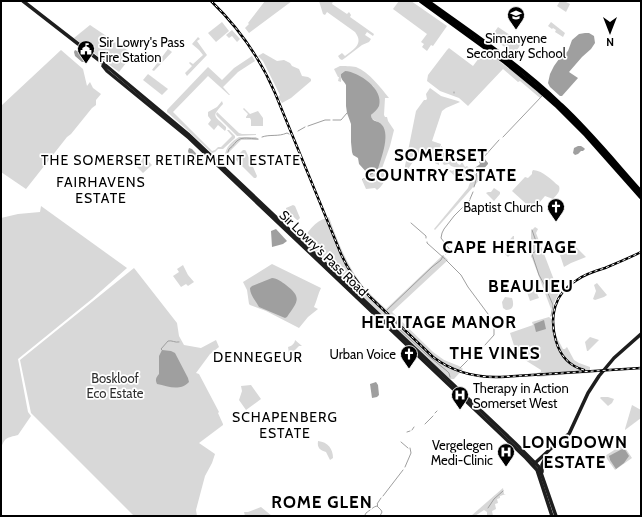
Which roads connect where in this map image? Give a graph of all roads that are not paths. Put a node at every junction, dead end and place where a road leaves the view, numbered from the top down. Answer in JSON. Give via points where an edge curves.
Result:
{"nodes":[{"id":1,"x":23,"y":1,"type":"edge"},
{"id":2,"x":421,"y":1,"type":"edge"},
{"id":3,"x":427,"y":1,"type":"edge"},
{"id":4,"x":98,"y":61,"type":"junction"},
{"id":5,"x":641,"y":192,"type":"edge"},
{"id":6,"x":641,"y":197,"type":"edge"},
{"id":7,"x":641,"y":334,"type":"edge"},
{"id":8,"x":562,"y":440,"type":"junction"},
{"id":9,"x":546,"y":456,"type":"junction"},
{"id":10,"x":535,"y":464,"type":"junction"},
{"id":11,"x":542,"y":476,"type":"junction"},
{"id":12,"x":552,"y":516,"type":"edge"},
{"id":13,"x":556,"y":516,"type":"edge"}],
"edges":[{"from":1,"to":4,"type":"main road"},
{"from":2,"to":6,"type":"highway","via":[[505,62],[556,105]]},
{"from":3,"to":5,"type":"highway","via":[[512,63],[548,93],[577,120]]},
{"from":4,"to":10,"type":"main road","name":"Sir Lowry's Pass Road","via":[[193,142]]},
{"from":4,"to":10,"type":"main road","name":"Sir Lowry's Pass Road","via":[[219,161]]},
{"from":7,"to":8,"type":"main road","via":[[614,358],[599,376],[570,432]]},
{"from":8,"to":9,"type":"main road"},
{"from":8,"to":10,"type":"main road"},
{"from":9,"to":10,"type":"main road"},
{"from":9,"to":11,"type":"main road","via":[[542,465]]},
{"from":10,"to":11,"type":"main road"},
{"from":10,"to":12,"type":"main road"},
{"from":11,"to":13,"type":"main road"}]}
